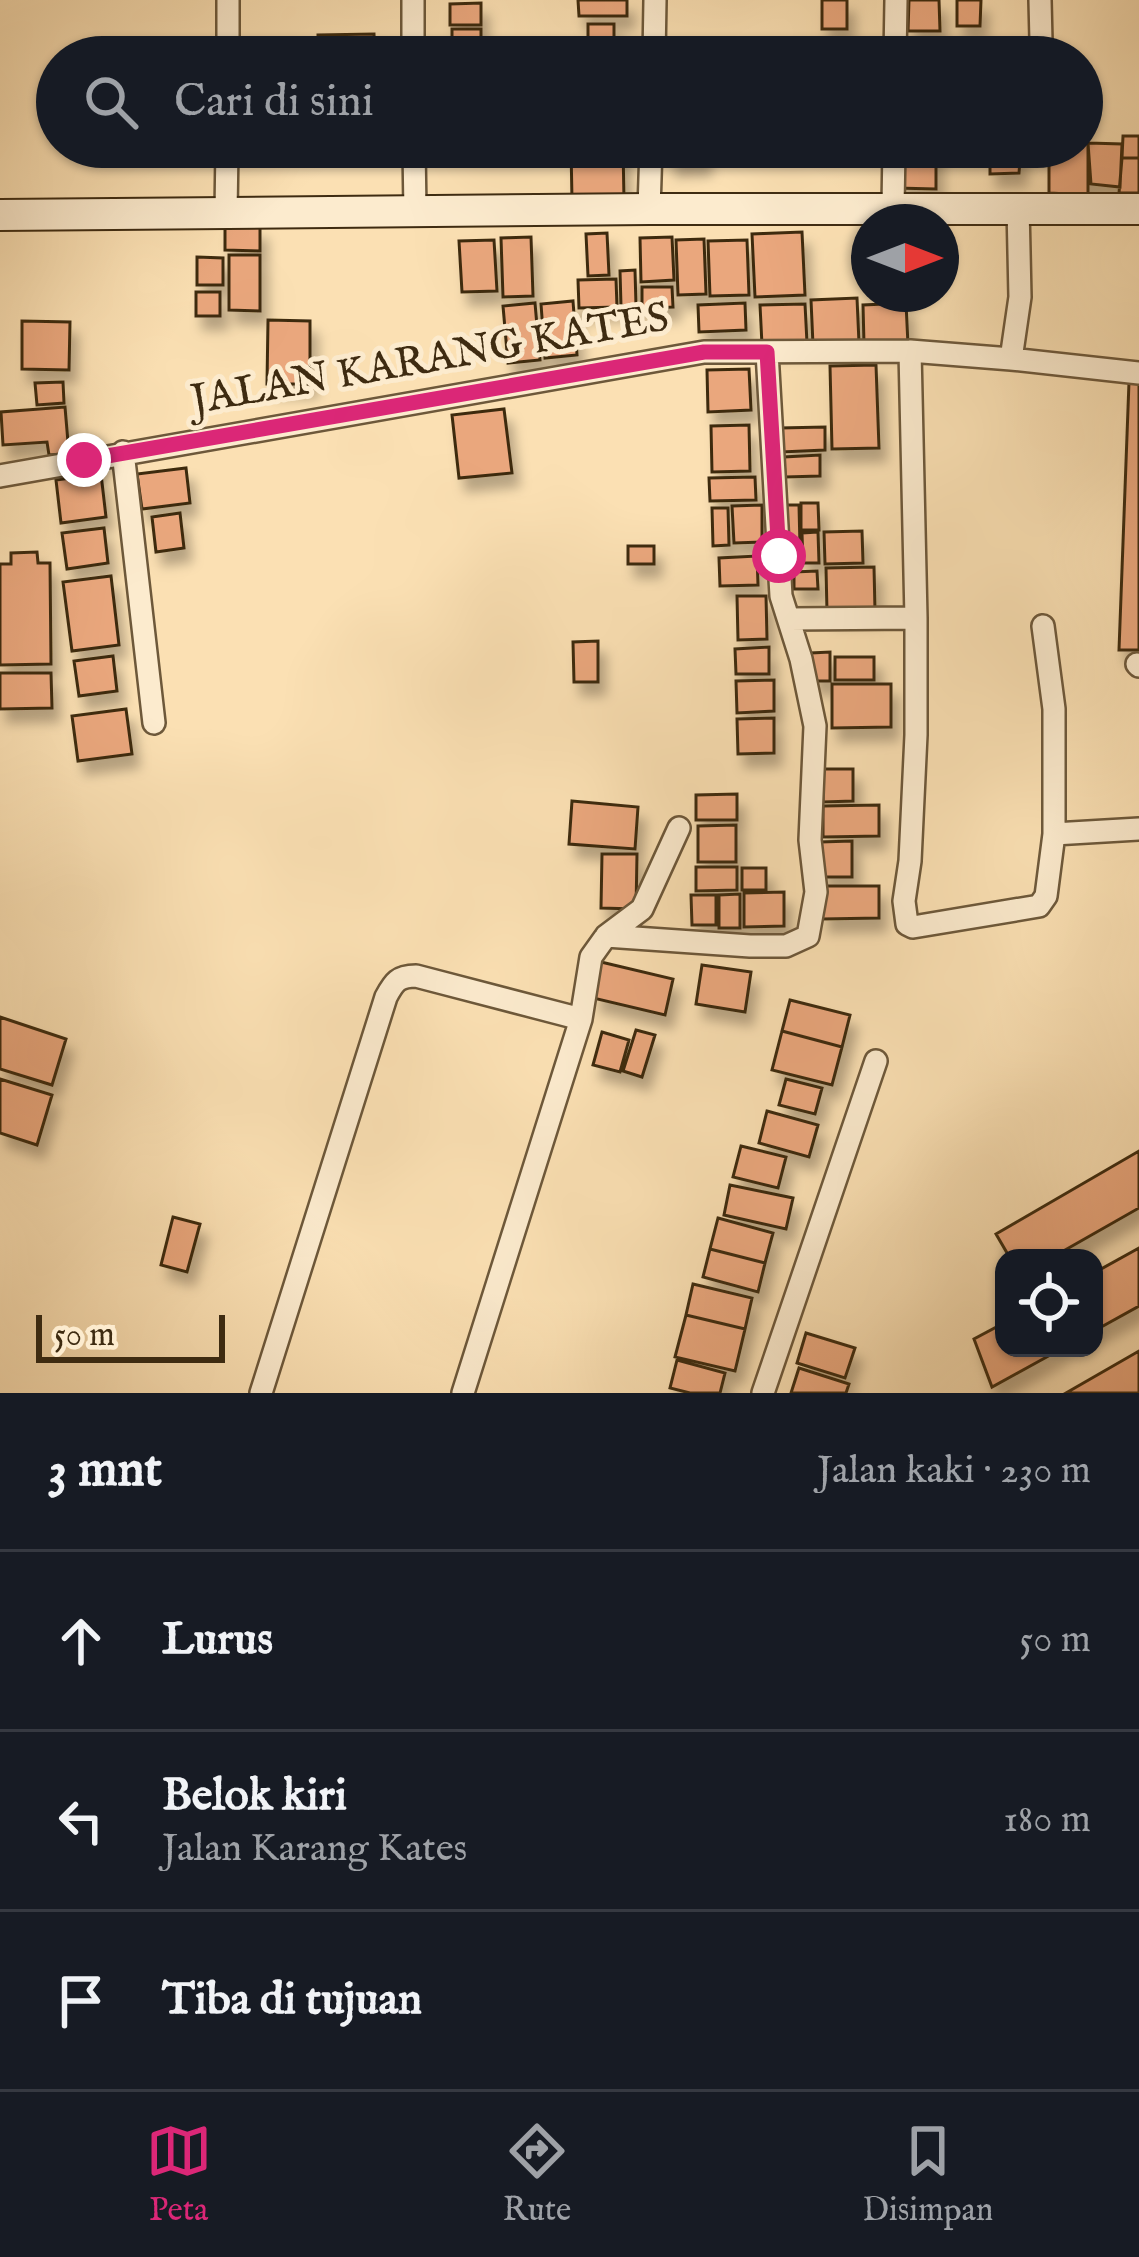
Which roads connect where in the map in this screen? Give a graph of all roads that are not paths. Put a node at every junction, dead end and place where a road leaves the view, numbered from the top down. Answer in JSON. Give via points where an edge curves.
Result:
{"nodes":[{"id":1,"x":228,"y":0,"type":"edge"},
{"id":2,"x":412,"y":0,"type":"edge"},
{"id":3,"x":656,"y":0,"type":"edge"},
{"id":4,"x":896,"y":0,"type":"edge"},
{"id":5,"x":1040,"y":0,"type":"edge"},
{"id":6,"x":228,"y":36,"type":"edge"},
{"id":7,"x":413,"y":36,"type":"edge"},
{"id":8,"x":655,"y":36,"type":"edge"},
{"id":9,"x":895,"y":36,"type":"edge"},
{"id":10,"x":1041,"y":36,"type":"edge"},
{"id":11,"x":227,"y":168,"type":"edge"},
{"id":12,"x":414,"y":168,"type":"edge"},
{"id":13,"x":651,"y":168,"type":"edge"},
{"id":14,"x":893,"y":168,"type":"edge"},
{"id":15,"x":892,"y":204,"type":"edge"},
{"id":16,"x":851,"y":207,"type":"edge"},
{"id":17,"x":959,"y":207,"type":"edge"},
{"id":18,"x":1018,"y":207,"type":"junction"},
{"id":19,"x":650,"y":209,"type":"junction"},
{"id":20,"x":1139,"y":209,"type":"edge"},
{"id":21,"x":415,"y":212,"type":"junction"},
{"id":22,"x":226,"y":213,"type":"junction"},
{"id":23,"x":0,"y":215,"type":"edge"},
{"id":24,"x":910,"y":351,"type":"junction"},
{"id":25,"x":767,"y":352,"type":"junction"},
{"id":26,"x":1011,"y":359,"type":"junction"},
{"id":27,"x":1139,"y":373,"type":"edge"},
{"id":28,"x":123,"y":452,"type":"junction"},
{"id":29,"x":0,"y":476,"type":"edge"},
{"id":30,"x":916,"y":618,"type":"junction"},
{"id":31,"x":789,"y":619,"type":"junction"},
{"id":32,"x":1043,"y":626,"type":"dead end"},
{"id":33,"x":154,"y":723,"type":"dead end"},
{"id":34,"x":680,"y":828,"type":"dead end"},
{"id":35,"x":1139,"y":829,"type":"edge"},
{"id":36,"x":1054,"y":834,"type":"junction"},
{"id":37,"x":606,"y":936,"type":"junction"},
{"id":38,"x":580,"y":1019,"type":"junction"},
{"id":39,"x":876,"y":1061,"type":"dead end"},
{"id":40,"x":260,"y":1393,"type":"edge"},
{"id":41,"x":463,"y":1393,"type":"edge"},
{"id":42,"x":764,"y":1393,"type":"edge"}],
"edges":[{"from":1,"to":6,"type":"street"},
{"from":2,"to":7,"type":"street"},
{"from":3,"to":8,"type":"street"},
{"from":4,"to":9,"type":"street"},
{"from":5,"to":10,"type":"street"},
{"from":11,"to":22,"type":"street"},
{"from":12,"to":21,"type":"street"},
{"from":13,"to":19,"type":"street"},
{"from":14,"to":15,"type":"street"},
{"from":16,"to":19,"type":"street"},
{"from":17,"to":18,"type":"street"},
{"from":18,"to":20,"type":"street"},
{"from":18,"to":26,"type":"street","via":[[1020,297]]},
{"from":19,"to":21,"type":"street"},
{"from":21,"to":22,"type":"street"},
{"from":22,"to":23,"type":"street"},
{"from":24,"to":25,"type":"street","name":"JALAN KARANG KATES"},
{"from":24,"to":26,"type":"street","name":"JALAN KARANG KATES"},
{"from":24,"to":30,"type":"street"},
{"from":25,"to":28,"type":"street","name":"JALAN KARANG KATES","via":[[704,352]]},
{"from":25,"to":31,"type":"street"},
{"from":26,"to":27,"type":"street","name":"JALAN KARANG KATES"},
{"from":28,"to":29,"type":"street","name":"JALAN KARANG KATES"},
{"from":28,"to":33,"type":"street"},
{"from":30,"to":31,"type":"street"},
{"from":30,"to":36,"type":"street","via":[[907,924],[1039,906]]},
{"from":31,"to":37,"type":"street","via":[[814,726],[816,892],[808,936],[786,946],[750,946]]},
{"from":32,"to":36,"type":"street","via":[[1054,710]]},
{"from":34,"to":37,"type":"street","via":[[642,909]]},
{"from":35,"to":36,"type":"street"},
{"from":37,"to":38,"type":"street","via":[[591,957]]},
{"from":38,"to":40,"type":"street","via":[[416,976],[395,981]]},
{"from":38,"to":41,"type":"street"},
{"from":39,"to":42,"type":"street"}]}
